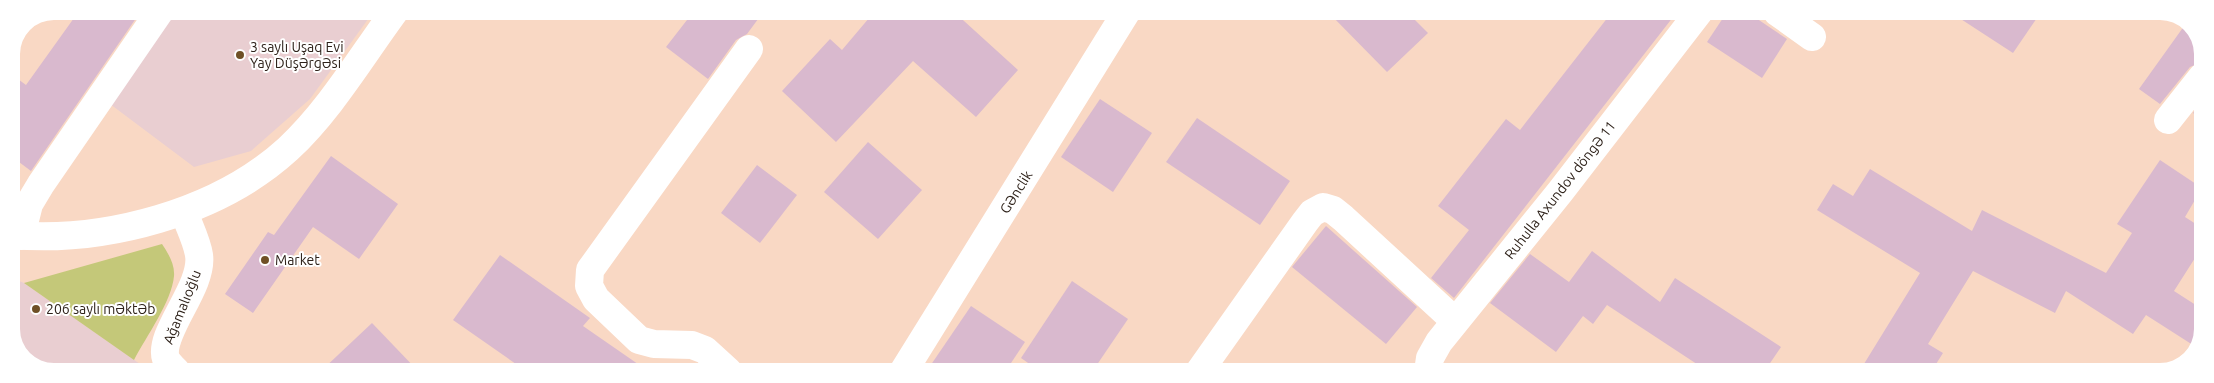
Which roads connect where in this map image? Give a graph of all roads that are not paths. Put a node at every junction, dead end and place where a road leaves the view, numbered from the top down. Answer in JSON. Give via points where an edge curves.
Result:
{"nodes":[{"id":1,"x":154,"y":20,"type":"edge"},
{"id":2,"x":388,"y":20,"type":"edge"},
{"id":3,"x":1123,"y":20,"type":"edge"},
{"id":4,"x":1692,"y":20,"type":"edge"},
{"id":5,"x":1788,"y":20,"type":"edge"},
{"id":6,"x":1812,"y":37,"type":"dead end"},
{"id":7,"x":749,"y":49,"type":"dead end"},
{"id":8,"x":2194,"y":87,"type":"edge"},
{"id":9,"x":2168,"y":120,"type":"dead end"},
{"id":10,"x":184,"y":212,"type":"junction"},
{"id":11,"x":20,"y":225,"type":"edge"},
{"id":12,"x":20,"y":235,"type":"edge"},
{"id":13,"x":1455,"y":321,"type":"junction"},
{"id":14,"x":169,"y":363,"type":"edge"},
{"id":15,"x":719,"y":363,"type":"edge"},
{"id":16,"x":909,"y":363,"type":"edge"},
{"id":17,"x":1205,"y":363,"type":"edge"},
{"id":18,"x":1429,"y":363,"type":"edge"}],
"edges":[{"from":1,"to":11,"type":"street","via":[[41,184]]},
{"from":2,"to":10,"type":"street","via":[[317,116],[288,149],[229,191]]},
{"from":3,"to":16,"type":"street","name":"Gənclik"},
{"from":4,"to":13,"type":"street","name":"Ruhulla Axundov döngə 11","via":[[1560,192]]},
{"from":5,"to":6,"type":"street"},
{"from":7,"to":15,"type":"street","via":[[590,270],[589,286],[596,299],[639,340],[654,344],[692,345],[705,350]]},
{"from":8,"to":9,"type":"street"},
{"from":10,"to":12,"type":"street","via":[[116,229]]},
{"from":10,"to":14,"type":"street","name":"Ağamalıoğlu","via":[[200,256],[192,288],[165,345]]},
{"from":13,"to":17,"type":"street","via":[[1344,218],[1323,208],[1312,213],[1305,222]]},
{"from":13,"to":18,"type":"street","name":"Ruhulla Axundov döngə 11"}]}
